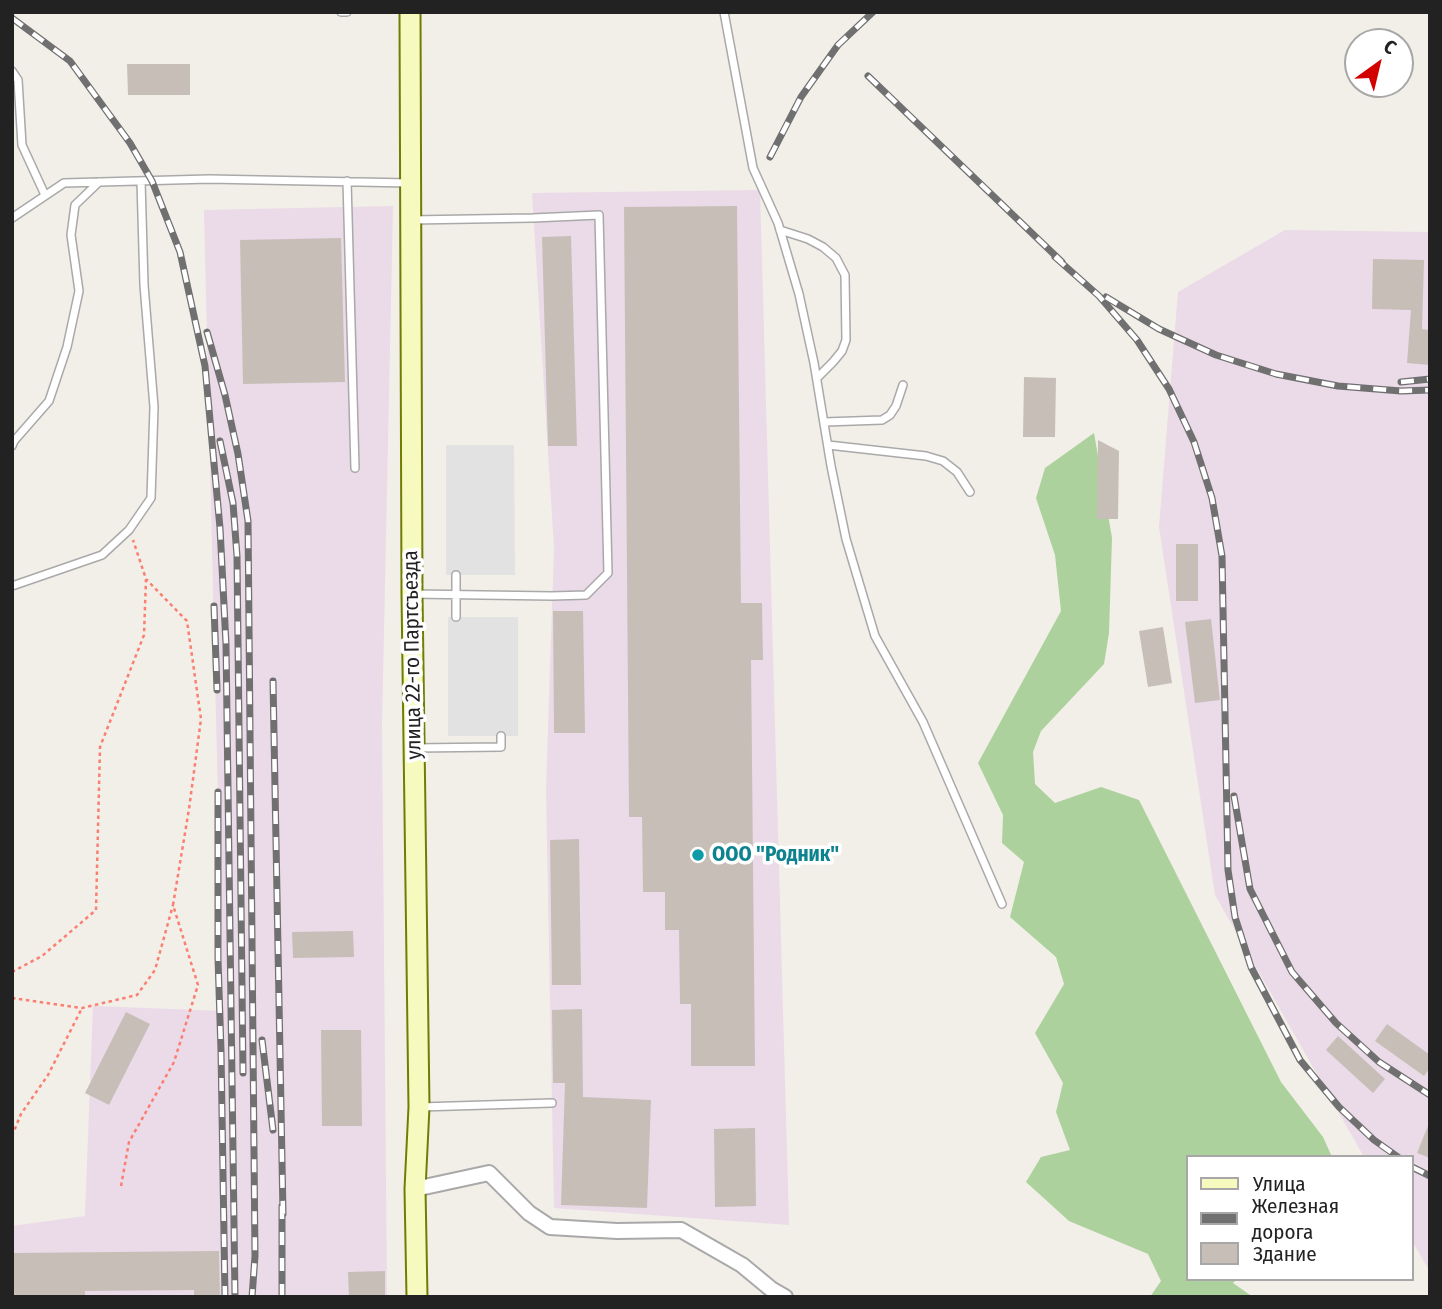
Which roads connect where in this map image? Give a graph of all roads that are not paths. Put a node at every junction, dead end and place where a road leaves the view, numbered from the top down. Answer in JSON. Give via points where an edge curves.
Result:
{"nodes":[{"id":1,"x":341,"y":12,"type":"edge"},
{"id":2,"x":347,"y":12,"type":"edge"},
{"id":3,"x":410,"y":12,"type":"edge"},
{"id":4,"x":724,"y":12,"type":"edge"},
{"id":5,"x":12,"y":71,"type":"edge"},
{"id":6,"x":141,"y":181,"type":"junction"},
{"id":7,"x":347,"y":181,"type":"junction"},
{"id":8,"x":100,"y":182,"type":"junction"},
{"id":9,"x":410,"y":183,"type":"junction"},
{"id":10,"x":45,"y":195,"type":"junction"},
{"id":11,"x":12,"y":218,"type":"edge"},
{"id":12,"x":410,"y":220,"type":"junction"},
{"id":13,"x":779,"y":230,"type":"junction"},
{"id":14,"x":817,"y":378,"type":"junction"},
{"id":15,"x":903,"y":385,"type":"dead end"},
{"id":16,"x":825,"y":422,"type":"junction"},
{"id":17,"x":828,"y":445,"type":"junction"},
{"id":18,"x":12,"y":446,"type":"edge"},
{"id":19,"x":355,"y":468,"type":"dead end"},
{"id":20,"x":970,"y":492,"type":"dead end"},
{"id":21,"x":456,"y":575,"type":"dead end"},
{"id":22,"x":12,"y":586,"type":"edge"},
{"id":23,"x":412,"y":594,"type":"junction"},
{"id":24,"x":456,"y":594,"type":"junction"},
{"id":25,"x":456,"y":617,"type":"dead end"},
{"id":26,"x":463,"y":736,"type":"dead end"},
{"id":27,"x":501,"y":736,"type":"dead end"},
{"id":28,"x":413,"y":748,"type":"junction"},
{"id":29,"x":464,"y":748,"type":"junction"},
{"id":30,"x":1002,"y":904,"type":"dead end"},
{"id":31,"x":552,"y":1103,"type":"dead end"},
{"id":32,"x":419,"y":1107,"type":"junction"},
{"id":33,"x":415,"y":1189,"type":"junction"},
{"id":34,"x":417,"y":1297,"type":"edge"},
{"id":35,"x":785,"y":1297,"type":"edge"}],
"edges":[{"from":1,"to":2,"type":"lane"},
{"from":3,"to":9,"type":"street","name":"улица 22-го Партсъезда"},
{"from":4,"to":13,"type":"lane","via":[[753,168]]},
{"from":5,"to":10,"type":"lane","via":[[18,80],[22,145]]},
{"from":6,"to":7,"type":"lane"},
{"from":6,"to":8,"type":"lane"},
{"from":6,"to":22,"type":"lane","via":[[154,407],[151,498],[129,530],[102,555]]},
{"from":7,"to":9,"type":"lane"},
{"from":7,"to":19,"type":"lane"},
{"from":8,"to":10,"type":"lane","via":[[64,183]]},
{"from":8,"to":18,"type":"lane","via":[[75,205],[71,235],[79,290],[50,401]]},
{"from":9,"to":12,"type":"street","name":"улица 22-го Партсъезда"},
{"from":10,"to":11,"type":"lane"},
{"from":12,"to":23,"type":"street","name":"улица 22-го Партсъезда"},
{"from":12,"to":24,"type":"lane","via":[[599,215],[608,573],[586,595]]},
{"from":13,"to":14,"type":"lane"},
{"from":13,"to":14,"type":"lane","via":[[823,247],[845,275],[846,340]]},
{"from":14,"to":16,"type":"lane"},
{"from":15,"to":16,"type":"lane","via":[[896,406],[882,420]]},
{"from":16,"to":17,"type":"lane"},
{"from":17,"to":20,"type":"lane","via":[[943,461]]},
{"from":17,"to":30,"type":"lane","via":[[846,539],[875,636],[923,722]]},
{"from":21,"to":24,"type":"lane"},
{"from":23,"to":24,"type":"lane"},
{"from":23,"to":28,"type":"street","name":"улица 22-го Партсъезда"},
{"from":24,"to":25,"type":"lane"},
{"from":26,"to":29,"type":"lane"},
{"from":27,"to":29,"type":"lane","via":[[501,747]]},
{"from":28,"to":29,"type":"lane"},
{"from":28,"to":32,"type":"street","name":"улица 22-го Партсъезда"},
{"from":31,"to":32,"type":"lane"},
{"from":32,"to":33,"type":"street","name":"улица 22-го Партсъезда"},
{"from":33,"to":34,"type":"street","name":"улица 22-го Партсъезда"},
{"from":33,"to":35,"type":"street","via":[[489,1173],[550,1227],[681,1230],[742,1265]]}]}
